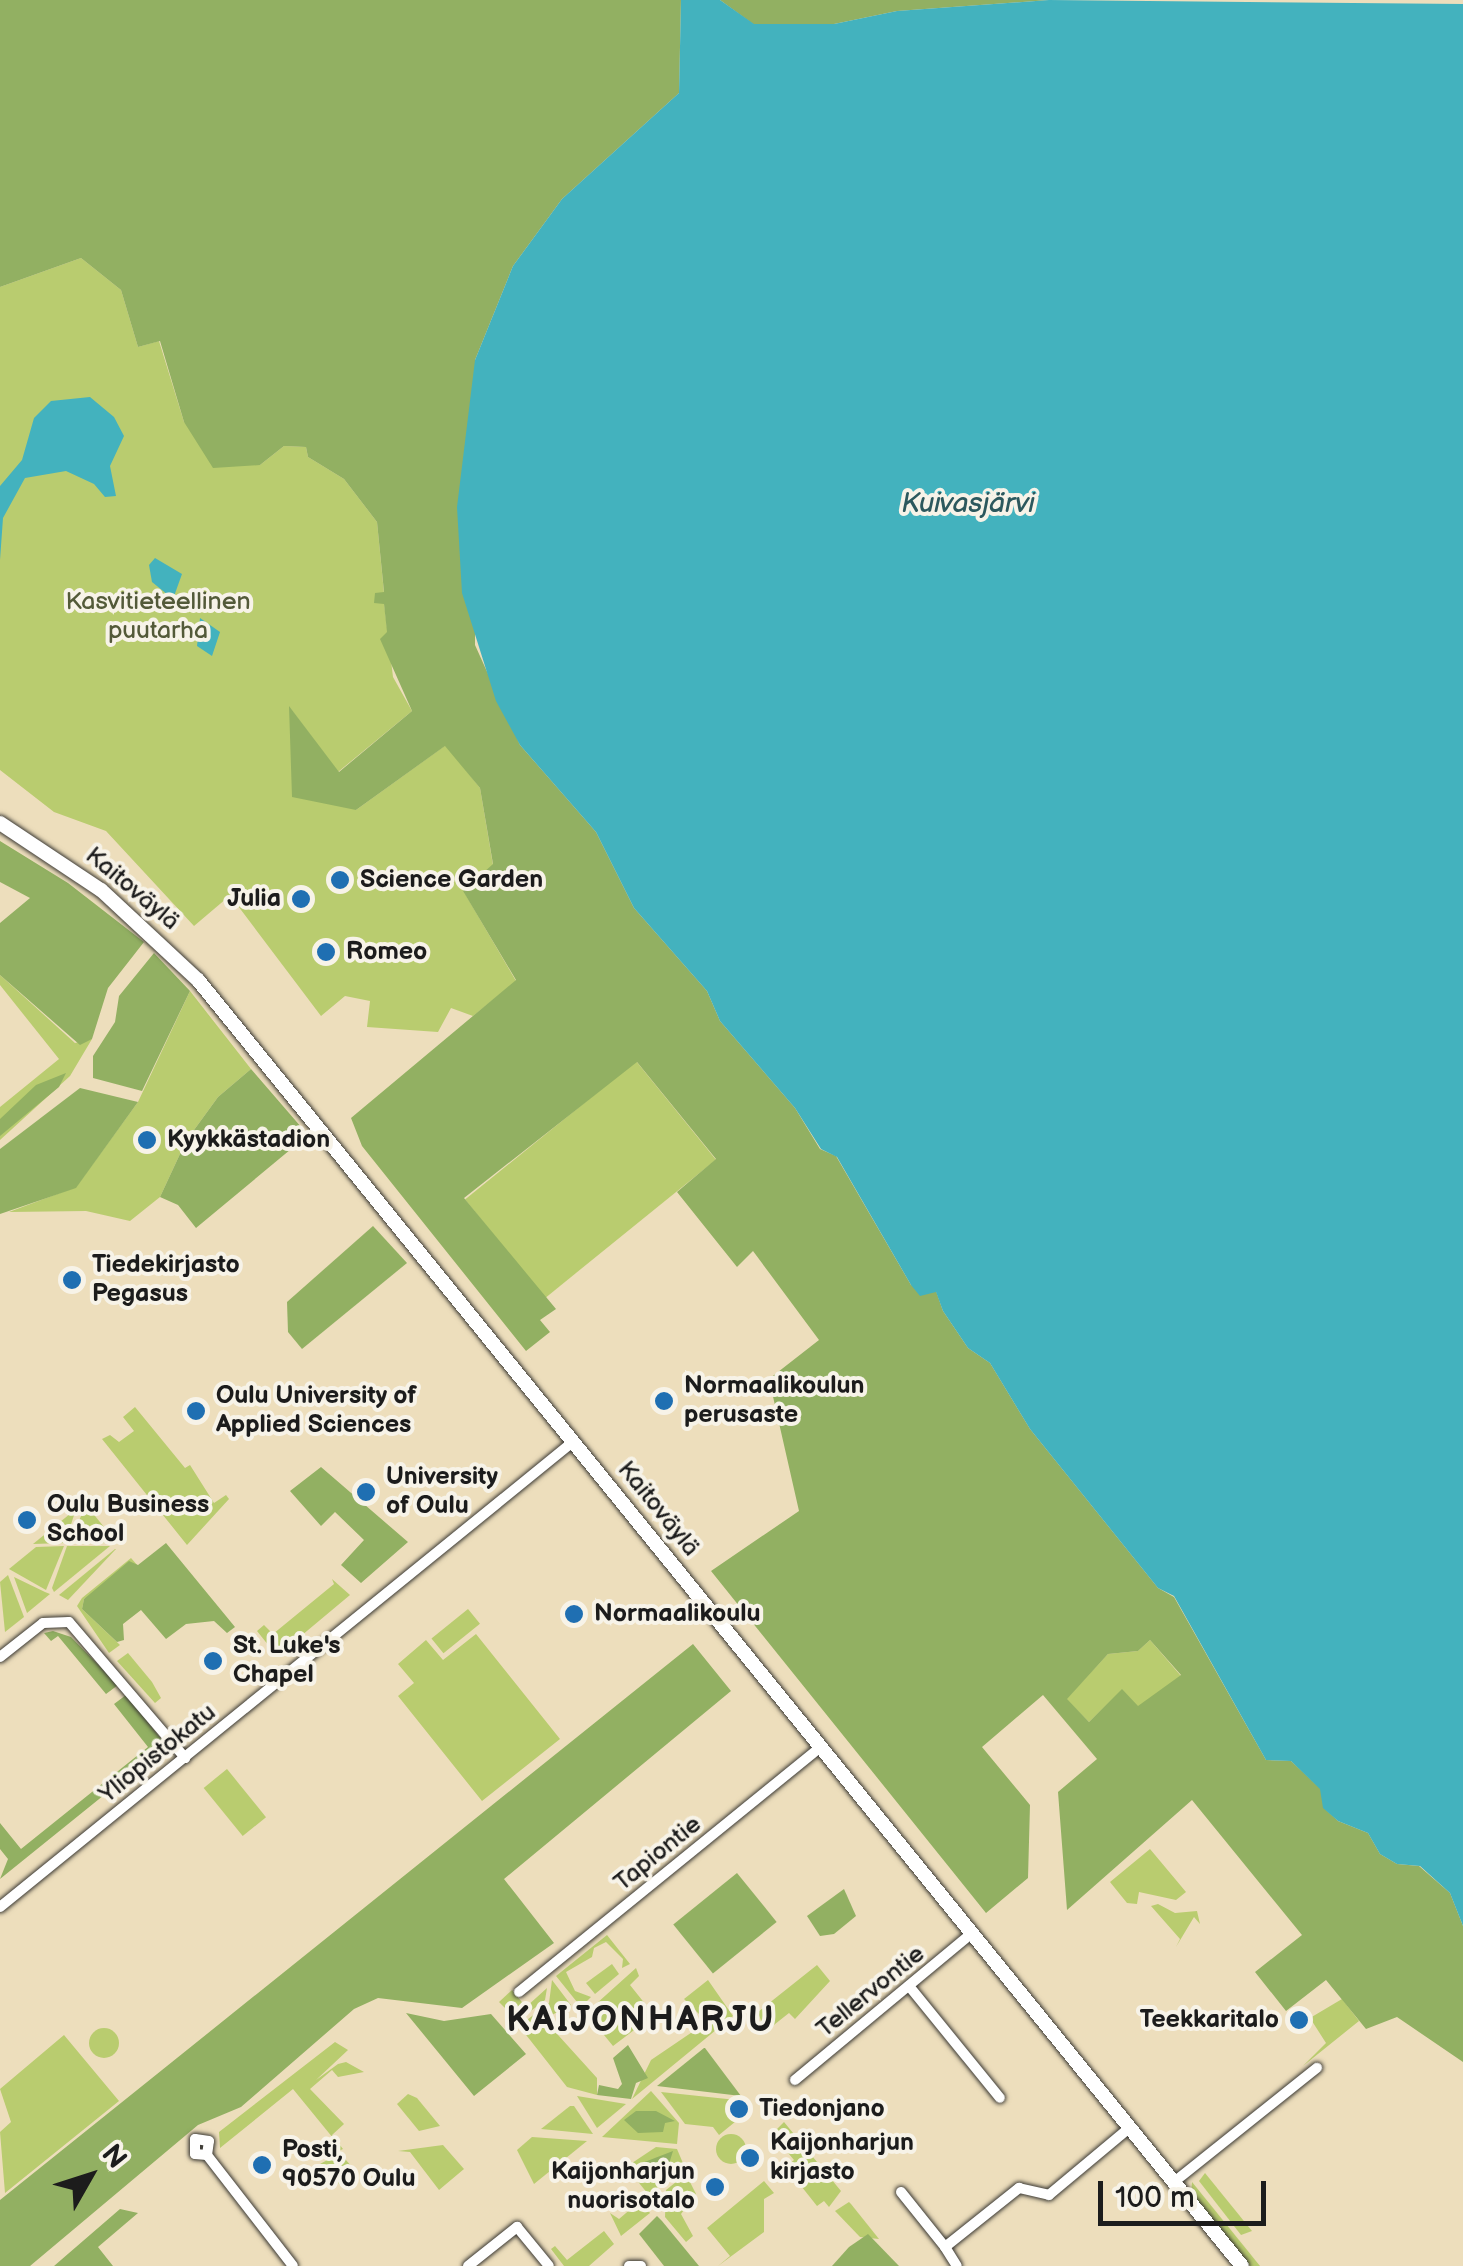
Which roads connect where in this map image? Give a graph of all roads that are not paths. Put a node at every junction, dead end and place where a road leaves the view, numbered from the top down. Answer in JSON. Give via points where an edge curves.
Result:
{"nodes":[{"id":1,"x":0,"y":823,"type":"edge"},
{"id":2,"x":574,"y":1441,"type":"junction"},
{"id":3,"x":0,"y":1657,"type":"edge"},
{"id":4,"x":821,"y":1747,"type":"junction"},
{"id":5,"x":185,"y":1758,"type":"junction"},
{"id":6,"x":0,"y":1908,"type":"edge"},
{"id":7,"x":972,"y":1934,"type":"junction"},
{"id":8,"x":910,"y":1986,"type":"junction"},
{"id":9,"x":519,"y":1992,"type":"dead end"},
{"id":10,"x":1317,"y":2068,"type":"dead end"},
{"id":11,"x":795,"y":2080,"type":"dead end"},
{"id":12,"x":1000,"y":2098,"type":"dead end"},
{"id":13,"x":1129,"y":2128,"type":"junction"},
{"id":14,"x":207,"y":2155,"type":"dead end"},
{"id":15,"x":1174,"y":2182,"type":"junction"},
{"id":16,"x":900,"y":2192,"type":"dead end"},
{"id":17,"x":945,"y":2247,"type":"junction"},
{"id":18,"x":293,"y":2266,"type":"edge"},
{"id":19,"x":468,"y":2266,"type":"edge"},
{"id":20,"x":549,"y":2266,"type":"edge"},
{"id":21,"x":629,"y":2266,"type":"edge"},
{"id":22,"x":641,"y":2266,"type":"edge"},
{"id":23,"x":957,"y":2266,"type":"edge"},
{"id":24,"x":1242,"y":2266,"type":"edge"}],
"edges":[{"from":1,"to":2,"type":"street","name":"Kaitoväylä","via":[[69,865],[176,955]]},
{"from":2,"to":4,"type":"street","name":"Kaitoväylä"},
{"from":2,"to":5,"type":"street","name":"Yliopistokatu"},
{"from":3,"to":5,"type":"street","via":[[42,1623],[69,1622]]},
{"from":4,"to":7,"type":"street","name":"Kaitoväylä"},
{"from":4,"to":9,"type":"street","name":"Tapiontie"},
{"from":5,"to":6,"type":"street","name":"Yliopistokatu"},
{"from":7,"to":8,"type":"street","name":"Tellervontie"},
{"from":7,"to":13,"type":"street","name":"Kaitoväylä"},
{"from":8,"to":11,"type":"street","name":"Tellervontie"},
{"from":8,"to":12,"type":"street"},
{"from":10,"to":15,"type":"street"},
{"from":13,"to":15,"type":"street","name":"Kaitoväylä"},
{"from":13,"to":17,"type":"street","via":[[1049,2195],[1019,2188]]},
{"from":14,"to":18,"type":"street"},
{"from":15,"to":24,"type":"street","name":"Kaitoväylä"},
{"from":16,"to":17,"type":"street"},
{"from":17,"to":23,"type":"street"},
{"from":19,"to":20,"type":"street","via":[[518,2227]]},
{"from":21,"to":22,"type":"street"}]}
